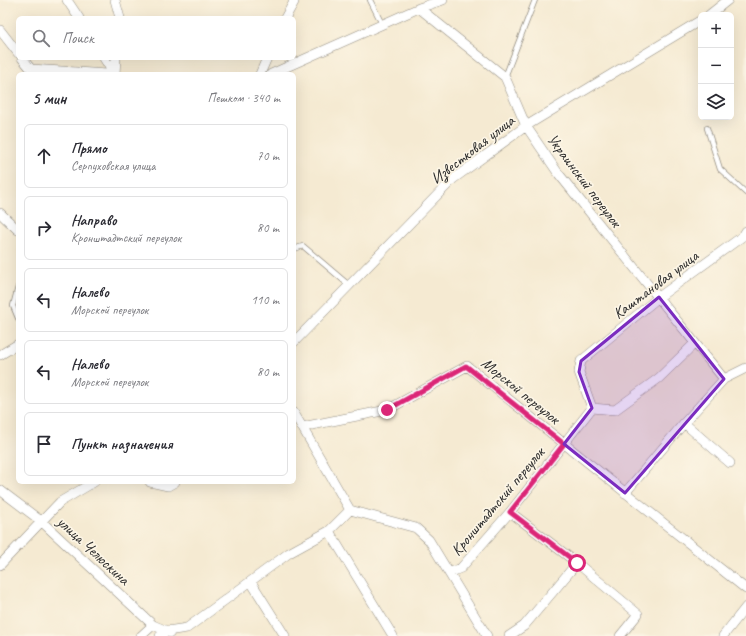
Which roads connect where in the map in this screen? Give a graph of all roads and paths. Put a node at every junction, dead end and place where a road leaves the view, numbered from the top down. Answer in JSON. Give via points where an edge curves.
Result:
{"nodes":[{"id":1,"x":67,"y":0,"type":"edge"},
{"id":2,"x":115,"y":0,"type":"edge"},
{"id":3,"x":294,"y":0,"type":"edge"},
{"id":4,"x":370,"y":0,"type":"edge"},
{"id":5,"x":443,"y":0,"type":"edge"},
{"id":6,"x":535,"y":0,"type":"edge"},
{"id":7,"x":728,"y":0,"type":"edge"},
{"id":8,"x":419,"y":8,"type":"junction"},
{"id":9,"x":713,"y":12,"type":"edge"},
{"id":10,"x":78,"y":16,"type":"edge"},
{"id":11,"x":119,"y":16,"type":"edge"},
{"id":12,"x":286,"y":16,"type":"edge"},
{"id":13,"x":698,"y":22,"type":"edge"},
{"id":14,"x":382,"y":24,"type":"junction"},
{"id":15,"x":0,"y":30,"type":"edge"},
{"id":16,"x":16,"y":50,"type":"edge"},
{"id":17,"x":24,"y":60,"type":"edge"},
{"id":18,"x":105,"y":60,"type":"edge"},
{"id":19,"x":116,"y":60,"type":"edge"},
{"id":20,"x":266,"y":60,"type":"edge"},
{"id":21,"x":77,"y":72,"type":"edge"},
{"id":22,"x":114,"y":72,"type":"edge"},
{"id":23,"x":115,"y":72,"type":"edge"},
{"id":24,"x":261,"y":72,"type":"edge"},
{"id":25,"x":275,"y":72,"type":"edge"},
{"id":26,"x":505,"y":77,"type":"junction"},
{"id":27,"x":526,"y":126,"type":"junction"},
{"id":28,"x":707,"y":128,"type":"dead end"},
{"id":29,"x":746,"y":193,"type":"edge"},
{"id":30,"x":0,"y":213,"type":"edge"},
{"id":31,"x":16,"y":228,"type":"edge"},
{"id":32,"x":746,"y":231,"type":"edge"},
{"id":33,"x":296,"y":248,"type":"edge"},
{"id":34,"x":350,"y":286,"type":"junction"},
{"id":35,"x":16,"y":294,"type":"edge"},
{"id":36,"x":659,"y":297,"type":"junction"},
{"id":37,"x":16,"y":313,"type":"edge"},
{"id":38,"x":296,"y":340,"type":"edge"},
{"id":39,"x":695,"y":343,"type":"junction"},
{"id":40,"x":16,"y":345,"type":"edge"},
{"id":41,"x":0,"y":355,"type":"edge"},
{"id":42,"x":746,"y":368,"type":"edge"},
{"id":43,"x":724,"y":379,"type":"junction"},
{"id":44,"x":592,"y":408,"type":"junction"},
{"id":45,"x":296,"y":416,"type":"edge"},
{"id":46,"x":684,"y":423,"type":"junction"},
{"id":47,"x":302,"y":427,"type":"junction"},
{"id":48,"x":564,"y":444,"type":"junction"},
{"id":49,"x":730,"y":463,"type":"dead end"},
{"id":50,"x":91,"y":484,"type":"edge"},
{"id":51,"x":0,"y":490,"type":"edge"},
{"id":52,"x":625,"y":493,"type":"junction"},
{"id":53,"x":350,"y":510,"type":"junction"},
{"id":54,"x":510,"y":512,"type":"junction"},
{"id":55,"x":41,"y":521,"type":"junction"},
{"id":56,"x":329,"y":531,"type":"junction"},
{"id":57,"x":577,"y":563,"type":"junction"},
{"id":58,"x":0,"y":565,"type":"edge"},
{"id":59,"x":449,"y":573,"type":"junction"},
{"id":60,"x":251,"y":582,"type":"junction"},
{"id":61,"x":746,"y":588,"type":"edge"},
{"id":62,"x":746,"y":607,"type":"edge"},
{"id":63,"x":154,"y":625,"type":"junction"},
{"id":64,"x":166,"y":634,"type":"edge"},
{"id":65,"x":141,"y":636,"type":"edge"},
{"id":66,"x":285,"y":636,"type":"edge"},
{"id":67,"x":393,"y":636,"type":"edge"},
{"id":68,"x":487,"y":636,"type":"edge"},
{"id":69,"x":509,"y":636,"type":"edge"},
{"id":70,"x":620,"y":636,"type":"edge"},
{"id":71,"x":723,"y":636,"type":"edge"}],
"edges":[{"from":1,"to":10,"type":"street"},
{"from":2,"to":11,"type":"street"},
{"from":3,"to":12,"type":"street"},
{"from":4,"to":14,"type":"lane"},
{"from":5,"to":8,"type":"street"},
{"from":6,"to":26,"type":"lane"},
{"from":7,"to":9,"type":"street"},
{"from":8,"to":14,"type":"street"},
{"from":8,"to":26,"type":"street","name":"Украинский переулок"},
{"from":13,"to":27,"type":"street","name":"Известковая улица"},
{"from":14,"to":25,"type":"street"},
{"from":15,"to":16,"type":"street"},
{"from":17,"to":21,"type":"street","via":[[31,69]]},
{"from":18,"to":22,"type":"street"},
{"from":19,"to":23,"type":"street"},
{"from":20,"to":24,"type":"street"},
{"from":26,"to":27,"type":"street","name":"Украинский переулок"},
{"from":27,"to":34,"type":"street","name":"Известковая улица","via":[[453,179]]},
{"from":27,"to":36,"type":"street","name":"Украинский переулок","via":[[558,173]]},
{"from":28,"to":29,"type":"lane","via":[[720,169]]},
{"from":30,"to":31,"type":"street"},
{"from":32,"to":36,"type":"street","name":"Каштановая улица","via":[[743,236]]},
{"from":33,"to":34,"type":"lane","via":[[303,246]]},
{"from":34,"to":38,"type":"street","name":"Известковая улица"},
{"from":35,"to":37,"type":"lane","via":[[13,306]]},
{"from":36,"to":39,"type":"street","name":"Украинский переулок"},
{"from":36,"to":44,"type":"street","name":"Каштановая улица","via":[[581,361],[579,372]]},
{"from":39,"to":43,"type":"street","name":"Украинский переулок"},
{"from":39,"to":44,"type":"street","via":[[659,378],[615,410]]},
{"from":40,"to":41,"type":"street"},
{"from":42,"to":43,"type":"street"},
{"from":43,"to":46,"type":"street"},
{"from":44,"to":48,"type":"street","name":"Морской переулок"},
{"from":45,"to":47,"type":"street"},
{"from":46,"to":49,"type":"street"},
{"from":46,"to":52,"type":"street"},
{"from":47,"to":48,"type":"street","name":"Морской переулок","via":[[387,410],[466,366]]},
{"from":47,"to":53,"type":"street"},
{"from":48,"to":52,"type":"street","name":"Морской переулок"},
{"from":48,"to":54,"type":"street","name":"Кронштадтский переулок"},
{"from":50,"to":55,"type":"street","via":[[60,502]]},
{"from":51,"to":55,"type":"street","name":"улица Челюскина"},
{"from":52,"to":61,"type":"street","name":"Морской переулок"},
{"from":53,"to":56,"type":"street"},
{"from":53,"to":59,"type":"street","via":[[416,528],[430,540]]},
{"from":54,"to":57,"type":"street"},
{"from":54,"to":59,"type":"street","name":"Кронштадтский переулок","via":[[461,568]]},
{"from":55,"to":58,"type":"street"},
{"from":55,"to":63,"type":"street","name":"улица Челюскина"},
{"from":56,"to":60,"type":"street","via":[[289,553]]},
{"from":56,"to":67,"type":"street"},
{"from":57,"to":69,"type":"street","via":[[524,626]]},
{"from":57,"to":70,"type":"street","via":[[638,614]]},
{"from":59,"to":68,"type":"street"},
{"from":60,"to":64,"type":"street","via":[[187,628]]},
{"from":60,"to":66,"type":"street"},
{"from":62,"to":71,"type":"street"},
{"from":63,"to":64,"type":"street","name":"улица Челюскина"},
{"from":63,"to":65,"type":"street"}]}
